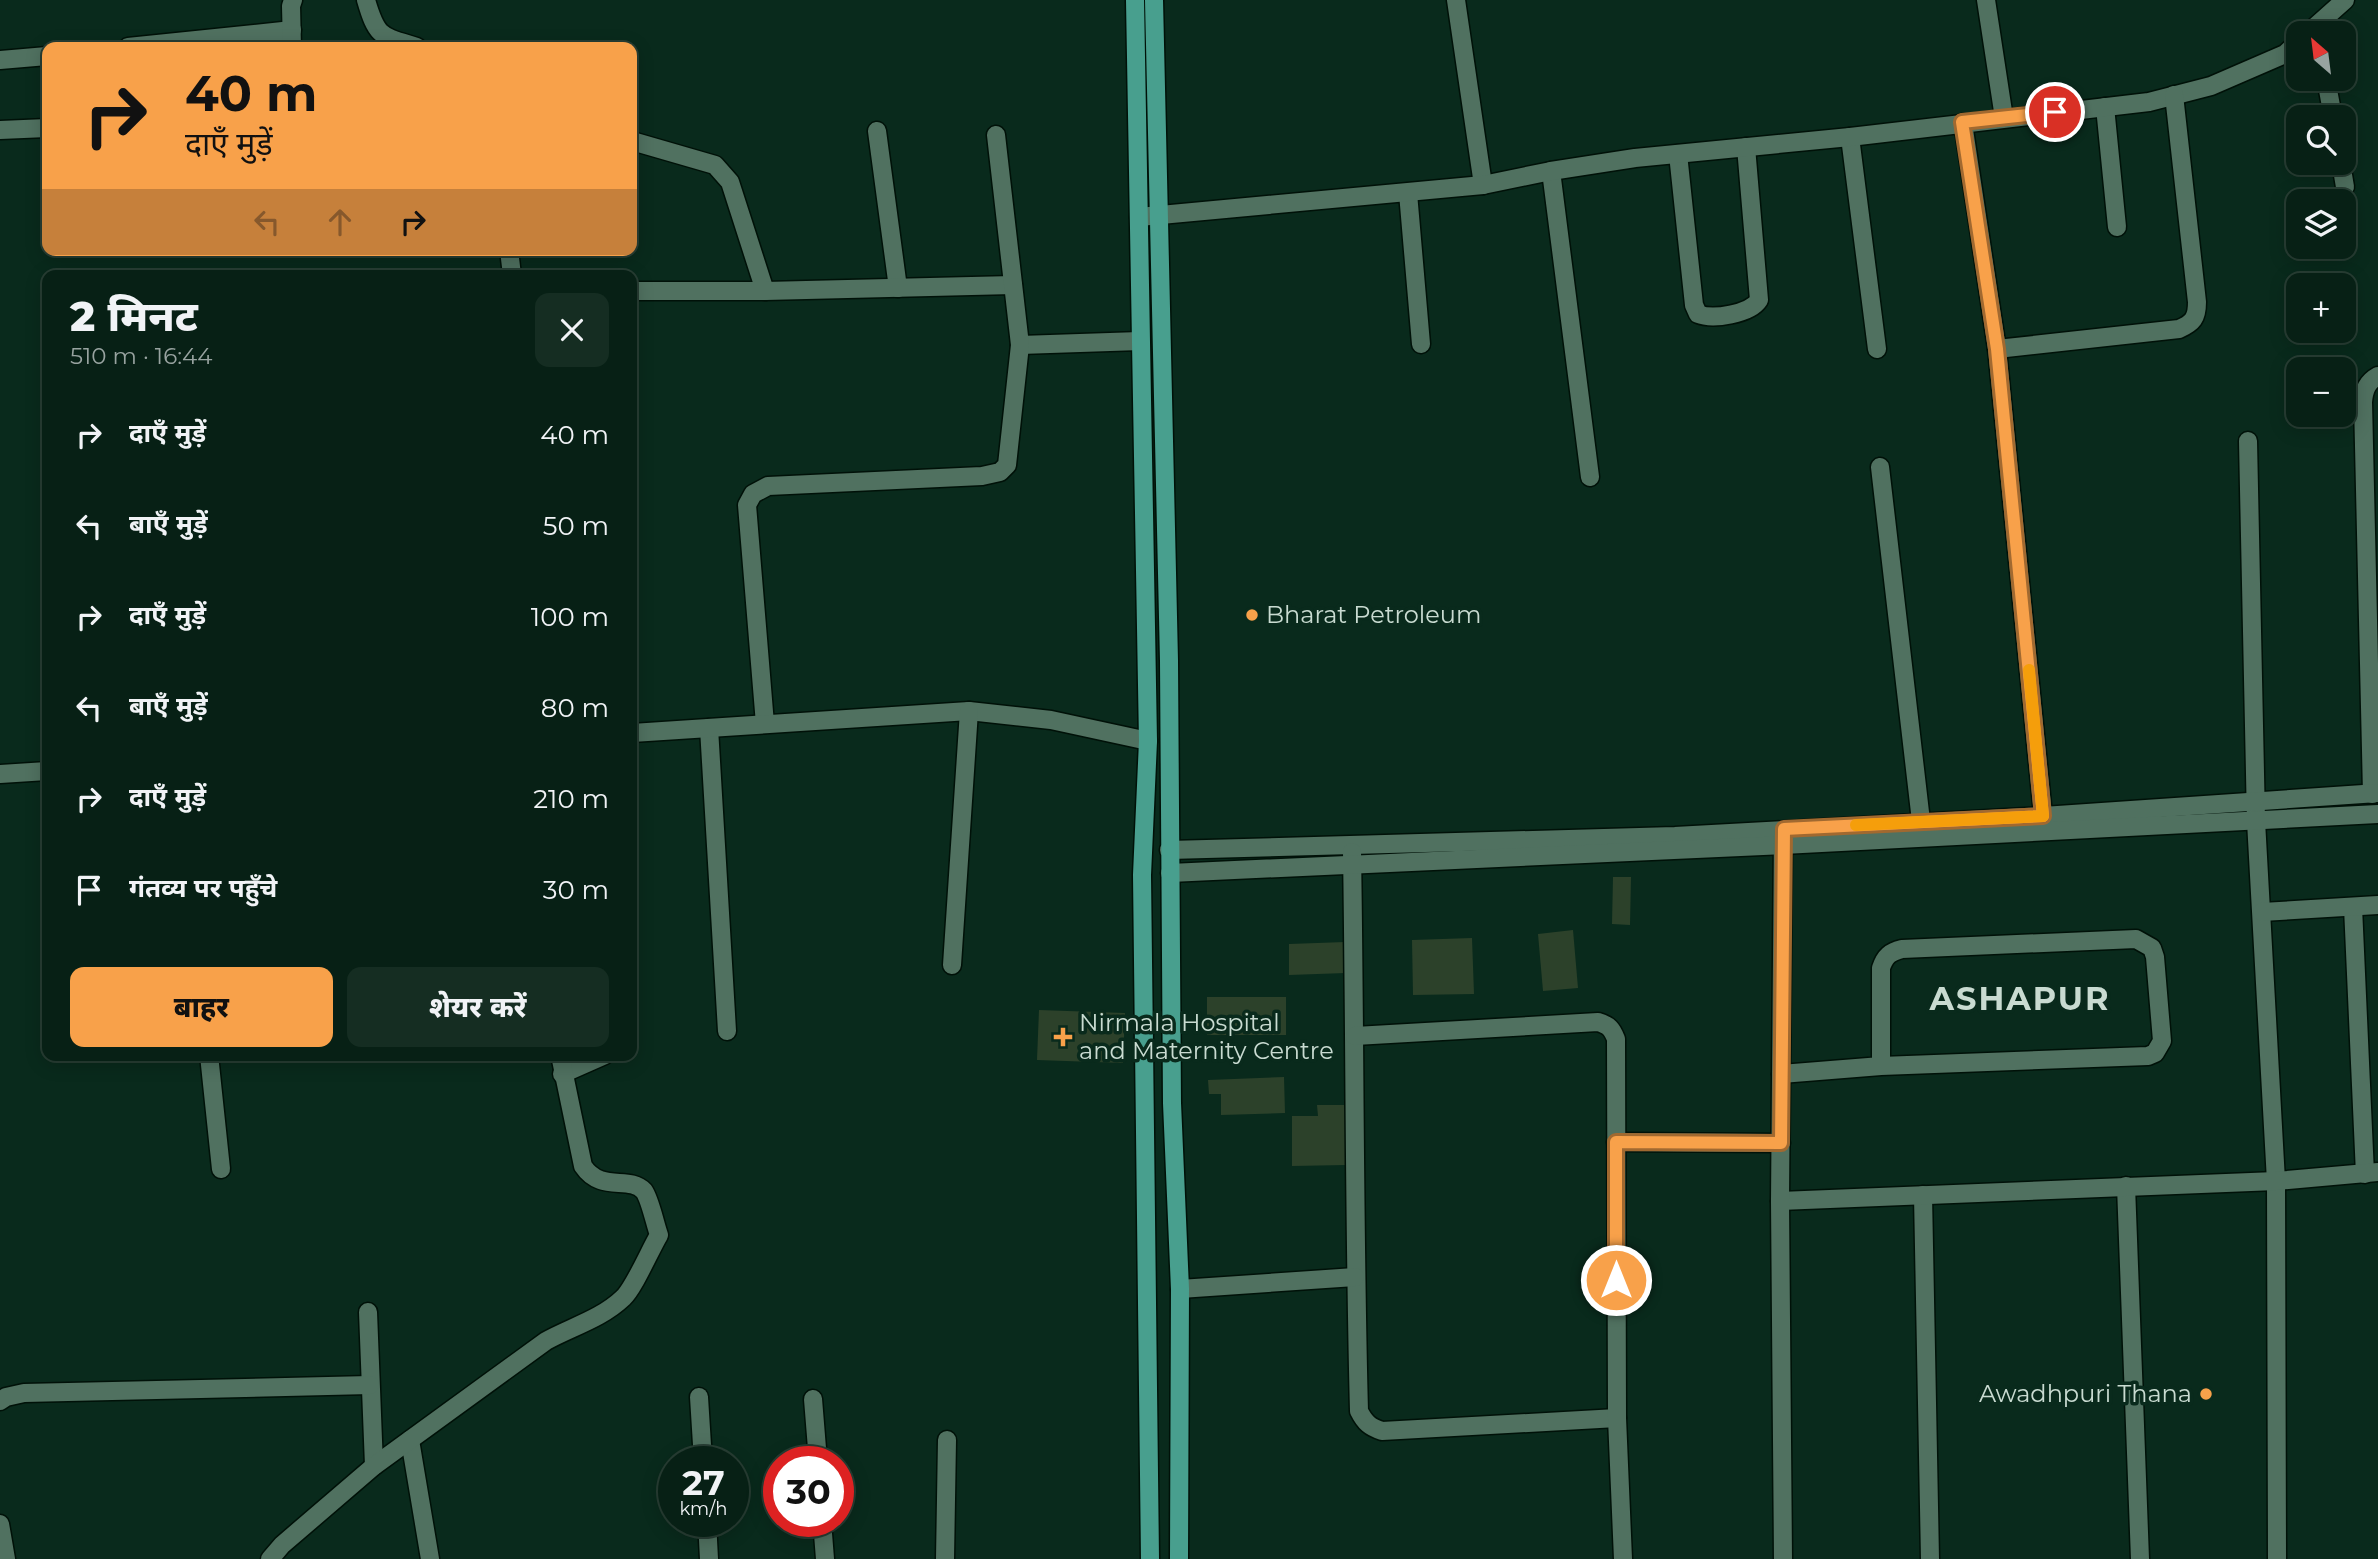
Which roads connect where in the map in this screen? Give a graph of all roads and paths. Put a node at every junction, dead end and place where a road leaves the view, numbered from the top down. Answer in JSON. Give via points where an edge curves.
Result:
{"nodes":[{"id":1,"x":293,"y":0,"type":"edge"},
{"id":2,"x":366,"y":0,"type":"edge"},
{"id":3,"x":1135,"y":0,"type":"edge"},
{"id":4,"x":1154,"y":0,"type":"edge"},
{"id":5,"x":1456,"y":0,"type":"edge"},
{"id":6,"x":1986,"y":0,"type":"edge"},
{"id":7,"x":2345,"y":0,"type":"edge"},
{"id":8,"x":2324,"y":21,"type":"edge"},
{"id":9,"x":292,"y":39,"type":"edge"},
{"id":10,"x":230,"y":42,"type":"edge"},
{"id":11,"x":400,"y":42,"type":"edge"},
{"id":12,"x":2286,"y":52,"type":"edge"},
{"id":13,"x":42,"y":57,"type":"edge"},
{"id":14,"x":0,"y":61,"type":"edge"},
{"id":15,"x":2174,"y":95,"type":"junction"},
{"id":16,"x":2105,"y":107,"type":"junction"},
{"id":17,"x":2004,"y":118,"type":"junction"},
{"id":18,"x":1962,"y":122,"type":"junction"},
{"id":19,"x":42,"y":128,"type":"edge"},
{"id":20,"x":0,"y":130,"type":"edge"},
{"id":21,"x":877,"y":131,"type":"dead end"},
{"id":22,"x":996,"y":135,"type":"dead end"},
{"id":23,"x":1850,"y":137,"type":"junction"},
{"id":24,"x":637,"y":142,"type":"edge"},
{"id":25,"x":1746,"y":147,"type":"junction"},
{"id":26,"x":1678,"y":154,"type":"junction"},
{"id":27,"x":1551,"y":171,"type":"junction"},
{"id":28,"x":2343,"y":175,"type":"edge"},
{"id":29,"x":1483,"y":185,"type":"junction"},
{"id":30,"x":2345,"y":187,"type":"dead end"},
{"id":31,"x":1408,"y":193,"type":"junction"},
{"id":32,"x":1158,"y":215,"type":"junction"},
{"id":33,"x":1139,"y":217,"type":"junction"},
{"id":34,"x":2117,"y":227,"type":"dead end"},
{"id":35,"x":1013,"y":285,"type":"junction"},
{"id":36,"x":898,"y":288,"type":"junction"},
{"id":37,"x":637,"y":291,"type":"edge"},
{"id":38,"x":765,"y":291,"type":"junction"},
{"id":39,"x":1140,"y":341,"type":"junction"},
{"id":40,"x":1421,"y":344,"type":"dead end"},
{"id":41,"x":1020,"y":345,"type":"junction"},
{"id":42,"x":1877,"y":349,"type":"dead end"},
{"id":43,"x":1997,"y":349,"type":"junction"},
{"id":44,"x":2378,"y":376,"type":"edge"},
{"id":45,"x":2248,"y":441,"type":"dead end"},
{"id":46,"x":1880,"y":467,"type":"dead end"},
{"id":47,"x":1590,"y":477,"type":"dead end"},
{"id":48,"x":970,"y":711,"type":"junction"},
{"id":49,"x":765,"y":724,"type":"junction"},
{"id":50,"x":709,"y":728,"type":"junction"},
{"id":51,"x":637,"y":733,"type":"edge"},
{"id":52,"x":1148,"y":741,"type":"junction"},
{"id":53,"x":42,"y":771,"type":"edge"},
{"id":54,"x":0,"y":774,"type":"edge"},
{"id":55,"x":2375,"y":794,"type":"edge"},
{"id":56,"x":2256,"y":803,"type":"junction"},
{"id":57,"x":2378,"y":814,"type":"edge"},
{"id":58,"x":1921,"y":821,"type":"junction"},
{"id":59,"x":2256,"y":821,"type":"junction"},
{"id":60,"x":2044,"y":824,"type":"junction"},
{"id":61,"x":1783,"y":837,"type":"junction"},
{"id":62,"x":1169,"y":850,"type":"junction"},
{"id":63,"x":1352,"y":854,"type":"junction"},
{"id":64,"x":1170,"y":873,"type":"junction"},
{"id":65,"x":2378,"y":905,"type":"edge"},
{"id":66,"x":2353,"y":907,"type":"junction"},
{"id":67,"x":2262,"y":912,"type":"junction"},
{"id":68,"x":952,"y":965,"type":"dead end"},
{"id":69,"x":727,"y":1031,"type":"dead end"},
{"id":70,"x":1355,"y":1036,"type":"junction"},
{"id":71,"x":210,"y":1061,"type":"edge"},
{"id":72,"x":561,"y":1061,"type":"edge"},
{"id":73,"x":591,"y":1061,"type":"edge"},
{"id":74,"x":1881,"y":1066,"type":"junction"},
{"id":75,"x":562,"y":1073,"type":"junction"},
{"id":76,"x":1781,"y":1074,"type":"junction"},
{"id":77,"x":1616,"y":1142,"type":"junction"},
{"id":78,"x":1781,"y":1143,"type":"junction"},
{"id":79,"x":221,"y":1169,"type":"dead end"},
{"id":80,"x":2372,"y":1173,"type":"edge"},
{"id":81,"x":2276,"y":1181,"type":"junction"},
{"id":82,"x":2126,"y":1186,"type":"junction"},
{"id":83,"x":1923,"y":1195,"type":"junction"},
{"id":84,"x":1780,"y":1201,"type":"junction"},
{"id":85,"x":1355,"y":1277,"type":"junction"},
{"id":86,"x":1180,"y":1289,"type":"junction"},
{"id":87,"x":368,"y":1312,"type":"dead end"},
{"id":88,"x":370,"y":1385,"type":"junction"},
{"id":89,"x":699,"y":1397,"type":"dead end"},
{"id":90,"x":813,"y":1399,"type":"dead end"},
{"id":91,"x":0,"y":1401,"type":"edge"},
{"id":92,"x":1617,"y":1418,"type":"junction"},
{"id":93,"x":410,"y":1440,"type":"junction"},
{"id":94,"x":947,"y":1440,"type":"dead end"},
{"id":95,"x":702,"y":1446,"type":"edge"},
{"id":96,"x":816,"y":1446,"type":"edge"},
{"id":97,"x":374,"y":1466,"type":"junction"},
{"id":98,"x":1149,"y":1520,"type":"junction"},
{"id":99,"x":1178,"y":1521,"type":"junction"},
{"id":100,"x":0,"y":1524,"type":"edge"},
{"id":101,"x":708,"y":1537,"type":"edge"},
{"id":102,"x":823,"y":1537,"type":"edge"},
{"id":103,"x":6,"y":1559,"type":"edge"},
{"id":104,"x":270,"y":1559,"type":"edge"},
{"id":105,"x":430,"y":1559,"type":"edge"},
{"id":106,"x":709,"y":1559,"type":"edge"},
{"id":107,"x":825,"y":1559,"type":"edge"},
{"id":108,"x":945,"y":1559,"type":"edge"},
{"id":109,"x":1150,"y":1559,"type":"edge"},
{"id":110,"x":1179,"y":1559,"type":"edge"},
{"id":111,"x":1623,"y":1559,"type":"edge"},
{"id":112,"x":1783,"y":1559,"type":"edge"},
{"id":113,"x":1930,"y":1559,"type":"edge"},
{"id":114,"x":2140,"y":1559,"type":"edge"},
{"id":115,"x":2277,"y":1559,"type":"edge"}],
"edges":[{"from":1,"to":9,"type":"street"},
{"from":2,"to":11,"type":"street","via":[[374,25],[384,37]]},
{"from":3,"to":33,"type":"main road"},
{"from":4,"to":32,"type":"main road"},
{"from":5,"to":29,"type":"street"},
{"from":6,"to":17,"type":"street"},
{"from":7,"to":8,"type":"street"},
{"from":9,"to":10,"type":"street"},
{"from":12,"to":15,"type":"street","via":[[2211,86]]},
{"from":13,"to":14,"type":"street"},
{"from":15,"to":16,"type":"street"},
{"from":15,"to":43,"type":"street","via":[[2197,315],[2179,329]]},
{"from":16,"to":17,"type":"street"},
{"from":16,"to":34,"type":"street"},
{"from":17,"to":18,"type":"street"},
{"from":18,"to":23,"type":"street"},
{"from":18,"to":43,"type":"street"},
{"from":19,"to":20,"type":"street"},
{"from":21,"to":36,"type":"street"},
{"from":22,"to":35,"type":"street"},
{"from":23,"to":25,"type":"street"},
{"from":23,"to":42,"type":"street"},
{"from":24,"to":38,"type":"street","via":[[715,165],[724,172]]},
{"from":25,"to":26,"type":"street"},
{"from":25,"to":26,"type":"street","via":[[1759,300],[1748,311],[1706,317],[1698,314],[1694,305]]},
{"from":26,"to":27,"type":"street"},
{"from":27,"to":29,"type":"street"},
{"from":27,"to":47,"type":"street"},
{"from":28,"to":30,"type":"street"},
{"from":29,"to":31,"type":"street"},
{"from":31,"to":32,"type":"street"},
{"from":31,"to":40,"type":"street"},
{"from":32,"to":33,"type":"street"},
{"from":32,"to":62,"type":"main road"},
{"from":33,"to":39,"type":"main road"},
{"from":35,"to":36,"type":"street"},
{"from":35,"to":41,"type":"street"},
{"from":36,"to":38,"type":"street"},
{"from":37,"to":38,"type":"street"},
{"from":39,"to":41,"type":"street"},
{"from":39,"to":52,"type":"main road"},
{"from":41,"to":49,"type":"street","via":[[1007,465],[1000,472],[768,486],[753,494],[747,505]]},
{"from":43,"to":60,"type":"street"},
{"from":44,"to":55,"type":"street","via":[[2364,390],[2363,402]]},
{"from":45,"to":56,"type":"street"},
{"from":46,"to":58,"type":"street"},
{"from":48,"to":49,"type":"street"},
{"from":48,"to":52,"type":"street","via":[[1051,720]]},
{"from":48,"to":68,"type":"street"},
{"from":49,"to":50,"type":"street"},
{"from":50,"to":51,"type":"street"},
{"from":50,"to":69,"type":"street"},
{"from":52,"to":98,"type":"main road","via":[[1142,889]]},
{"from":53,"to":54,"type":"street"},
{"from":55,"to":56,"type":"street"},
{"from":56,"to":59,"type":"street"},
{"from":56,"to":60,"type":"street"},
{"from":57,"to":59,"type":"street"},
{"from":58,"to":60,"type":"street"},
{"from":58,"to":61,"type":"street"},
{"from":59,"to":60,"type":"street"},
{"from":59,"to":67,"type":"street"},
{"from":60,"to":61,"type":"street"},
{"from":61,"to":63,"type":"street"},
{"from":61,"to":76,"type":"street"},
{"from":62,"to":63,"type":"street"},
{"from":62,"to":64,"type":"main road"},
{"from":63,"to":64,"type":"street"},
{"from":63,"to":70,"type":"street"},
{"from":64,"to":86,"type":"main road","via":[[1172,1103]]},
{"from":65,"to":66,"type":"street"},
{"from":66,"to":67,"type":"street"},
{"from":66,"to":80,"type":"street"},
{"from":67,"to":81,"type":"street"},
{"from":70,"to":77,"type":"street","via":[[1606,1024],[1616,1039]]},
{"from":70,"to":85,"type":"street"},
{"from":71,"to":79,"type":"street"},
{"from":72,"to":75,"type":"street"},
{"from":73,"to":75,"type":"street"},
{"from":74,"to":74,"type":"street","via":[[2155,1053],[2162,1041],[2152,948],[2136,939],[1892,951],[1881,968]]},
{"from":74,"to":76,"type":"street"},
{"from":75,"to":93,"type":"street","via":[[583,1166],[598,1180],[645,1192],[659,1235],[625,1297],[582,1325],[546,1341]]},
{"from":76,"to":78,"type":"street"},
{"from":77,"to":78,"type":"street"},
{"from":77,"to":92,"type":"street"},
{"from":78,"to":84,"type":"street"},
{"from":80,"to":81,"type":"street"},
{"from":81,"to":82,"type":"street"},
{"from":81,"to":115,"type":"street"},
{"from":82,"to":83,"type":"street"},
{"from":82,"to":114,"type":"street"},
{"from":83,"to":84,"type":"street"},
{"from":83,"to":113,"type":"street"},
{"from":84,"to":112,"type":"street"},
{"from":85,"to":86,"type":"street"},
{"from":85,"to":92,"type":"street","via":[[1359,1411],[1370,1427],[1382,1431]]},
{"from":86,"to":99,"type":"main road"},
{"from":87,"to":88,"type":"street"},
{"from":88,"to":91,"type":"street","via":[[24,1393]]},
{"from":88,"to":97,"type":"street"},
{"from":89,"to":95,"type":"street"},
{"from":90,"to":96,"type":"street"},
{"from":92,"to":111,"type":"street"},
{"from":93,"to":97,"type":"street"},
{"from":93,"to":105,"type":"street"},
{"from":94,"to":108,"type":"street"},
{"from":97,"to":104,"type":"street"},
{"from":98,"to":99,"type":"main road"},
{"from":98,"to":109,"type":"main road"},
{"from":99,"to":110,"type":"main road"},
{"from":100,"to":103,"type":"street"},
{"from":101,"to":106,"type":"street"},
{"from":102,"to":107,"type":"street"}]}
